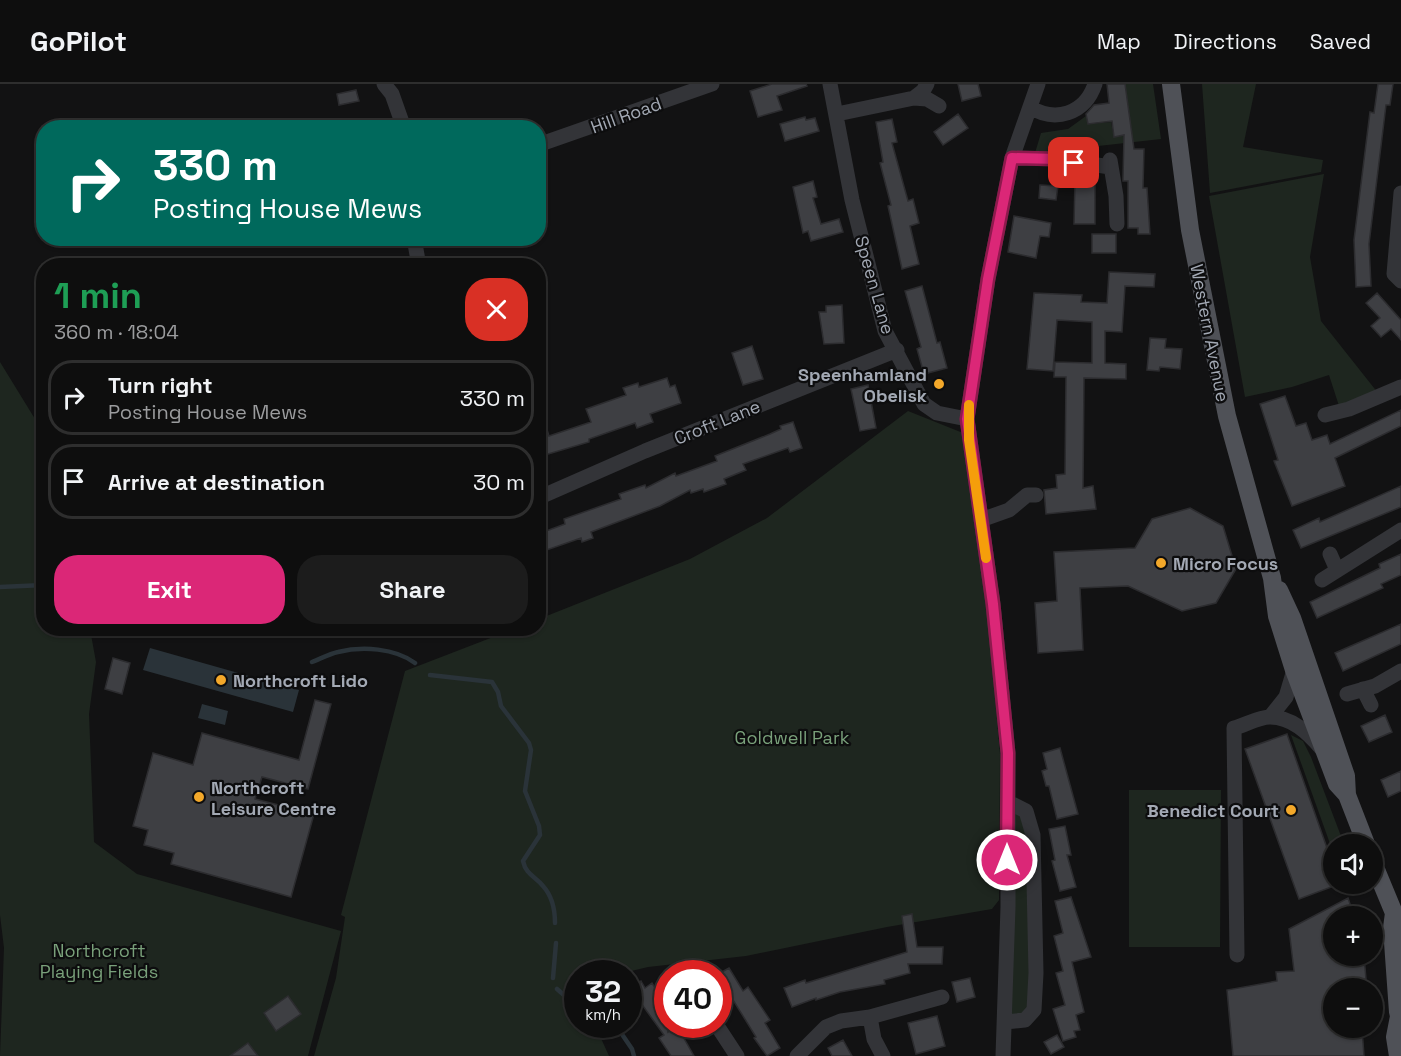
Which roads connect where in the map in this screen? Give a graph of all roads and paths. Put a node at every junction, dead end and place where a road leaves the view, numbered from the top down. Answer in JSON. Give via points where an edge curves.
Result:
{"nodes":[{"id":1,"x":384,"y":84,"type":"edge"},
{"id":2,"x":712,"y":84,"type":"edge"},
{"id":3,"x":830,"y":84,"type":"edge"},
{"id":4,"x":927,"y":84,"type":"edge"},
{"id":5,"x":1038,"y":84,"type":"edge"},
{"id":6,"x":1095,"y":84,"type":"edge"},
{"id":7,"x":1172,"y":84,"type":"edge"},
{"id":8,"x":914,"y":98,"type":"junction"},
{"id":9,"x":939,"y":106,"type":"dead end"},
{"id":10,"x":1030,"y":107,"type":"junction"},
{"id":11,"x":837,"y":114,"type":"junction"},
{"id":12,"x":401,"y":120,"type":"edge"},
{"id":13,"x":546,"y":142,"type":"edge"},
{"id":14,"x":1012,"y":158,"type":"junction"},
{"id":15,"x":1401,"y":193,"type":"edge"},
{"id":16,"x":1117,"y":225,"type":"dead end"},
{"id":17,"x":1401,"y":281,"type":"edge"},
{"id":18,"x":897,"y":350,"type":"junction"},
{"id":19,"x":1401,"y":387,"type":"edge"},
{"id":20,"x":1325,"y":415,"type":"dead end"},
{"id":21,"x":967,"y":419,"type":"junction"},
{"id":22,"x":546,"y":494,"type":"edge"},
{"id":23,"x":1036,"y":495,"type":"dead end"},
{"id":24,"x":981,"y":520,"type":"junction"},
{"id":25,"x":1401,"y":530,"type":"edge"},
{"id":26,"x":1330,"y":554,"type":"dead end"},
{"id":27,"x":1337,"y":570,"type":"junction"},
{"id":28,"x":1272,"y":578,"type":"junction"},
{"id":29,"x":1322,"y":580,"type":"dead end"},
{"id":30,"x":1294,"y":670,"type":"junction"},
{"id":31,"x":1401,"y":671,"type":"edge"},
{"id":32,"x":1364,"y":689,"type":"junction"},
{"id":33,"x":1347,"y":694,"type":"dead end"},
{"id":34,"x":1371,"y":705,"type":"dead end"},
{"id":35,"x":1270,"y":717,"type":"junction"},
{"id":36,"x":1323,"y":750,"type":"junction"},
{"id":37,"x":1347,"y":795,"type":"junction"},
{"id":38,"x":1008,"y":802,"type":"junction"},
{"id":39,"x":1362,"y":834,"type":"edge"},
{"id":40,"x":1383,"y":884,"type":"edge"},
{"id":41,"x":1398,"y":917,"type":"edge"},
{"id":42,"x":1237,"y":955,"type":"dead end"},
{"id":43,"x":942,"y":997,"type":"dead end"},
{"id":44,"x":1400,"y":1009,"type":"edge"},
{"id":45,"x":870,"y":1017,"type":"junction"},
{"id":46,"x":1005,"y":1022,"type":"junction"},
{"id":47,"x":720,"y":1038,"type":"edge"},
{"id":48,"x":1395,"y":1053,"type":"edge"},
{"id":49,"x":737,"y":1056,"type":"edge"},
{"id":50,"x":797,"y":1056,"type":"edge"},
{"id":51,"x":883,"y":1056,"type":"edge"},
{"id":52,"x":1003,"y":1056,"type":"edge"}],
"edges":[{"from":1,"to":12,"type":"street"},
{"from":2,"to":13,"type":"street","name":"Hill Road"},
{"from":3,"to":11,"type":"street","name":"Speen Lane"},
{"from":4,"to":8,"type":"street"},
{"from":5,"to":10,"type":"street"},
{"from":6,"to":10,"type":"street","via":[[1079,109],[1054,115],[1041,114]]},
{"from":7,"to":28,"type":"main road","name":"Western Avenue","via":[[1190,230],[1213,354]]},
{"from":8,"to":9,"type":"street","via":[[927,99]]},
{"from":8,"to":11,"type":"street"},
{"from":10,"to":14,"type":"street"},
{"from":11,"to":18,"type":"street","name":"Speen Lane","via":[[852,200],[880,315]]},
{"from":14,"to":16,"type":"street","via":[[1110,163]]},
{"from":14,"to":21,"type":"street","via":[[988,279]]},
{"from":15,"to":17,"type":"street","via":[[1394,274]]},
{"from":18,"to":21,"type":"street","name":"Speen Lane","via":[[924,404],[937,413]]},
{"from":18,"to":22,"type":"street","name":"Croft Lane"},
{"from":19,"to":20,"type":"street"},
{"from":21,"to":24,"type":"street"},
{"from":23,"to":24,"type":"street","via":[[1028,495],[1010,510]]},
{"from":24,"to":38,"type":"street","via":[[1008,753]]},
{"from":25,"to":27,"type":"street"},
{"from":26,"to":27,"type":"street"},
{"from":27,"to":29,"type":"street"},
{"from":28,"to":30,"type":"main road","name":"Western Avenue","via":[[1277,616]]},
{"from":28,"to":37,"type":"main road","name":"Western Avenue","via":[[1292,618],[1346,776]]},
{"from":30,"to":35,"type":"street","via":[[1286,697]]},
{"from":30,"to":36,"type":"main road","name":"Western Avenue"},
{"from":31,"to":32,"type":"street"},
{"from":32,"to":33,"type":"street"},
{"from":32,"to":34,"type":"street"},
{"from":35,"to":36,"type":"street","via":[[1302,728]]},
{"from":35,"to":42,"type":"street","via":[[1234,728]]},
{"from":36,"to":37,"type":"main road","name":"Western Avenue","via":[[1337,784]]},
{"from":37,"to":39,"type":"main road","name":"Western Avenue"},
{"from":38,"to":46,"type":"street"},
{"from":38,"to":46,"type":"street","via":[[1026,811],[1034,835],[1036,973],[1034,1010],[1025,1020]]},
{"from":40,"to":41,"type":"main road"},
{"from":41,"to":44,"type":"main road","via":[[1392,928]]},
{"from":43,"to":45,"type":"street","via":[[922,994]]},
{"from":44,"to":48,"type":"main road"},
{"from":45,"to":50,"type":"street","via":[[826,1027]]},
{"from":45,"to":51,"type":"street","via":[[874,1039]]},
{"from":46,"to":52,"type":"street"},
{"from":47,"to":49,"type":"street"}]}
